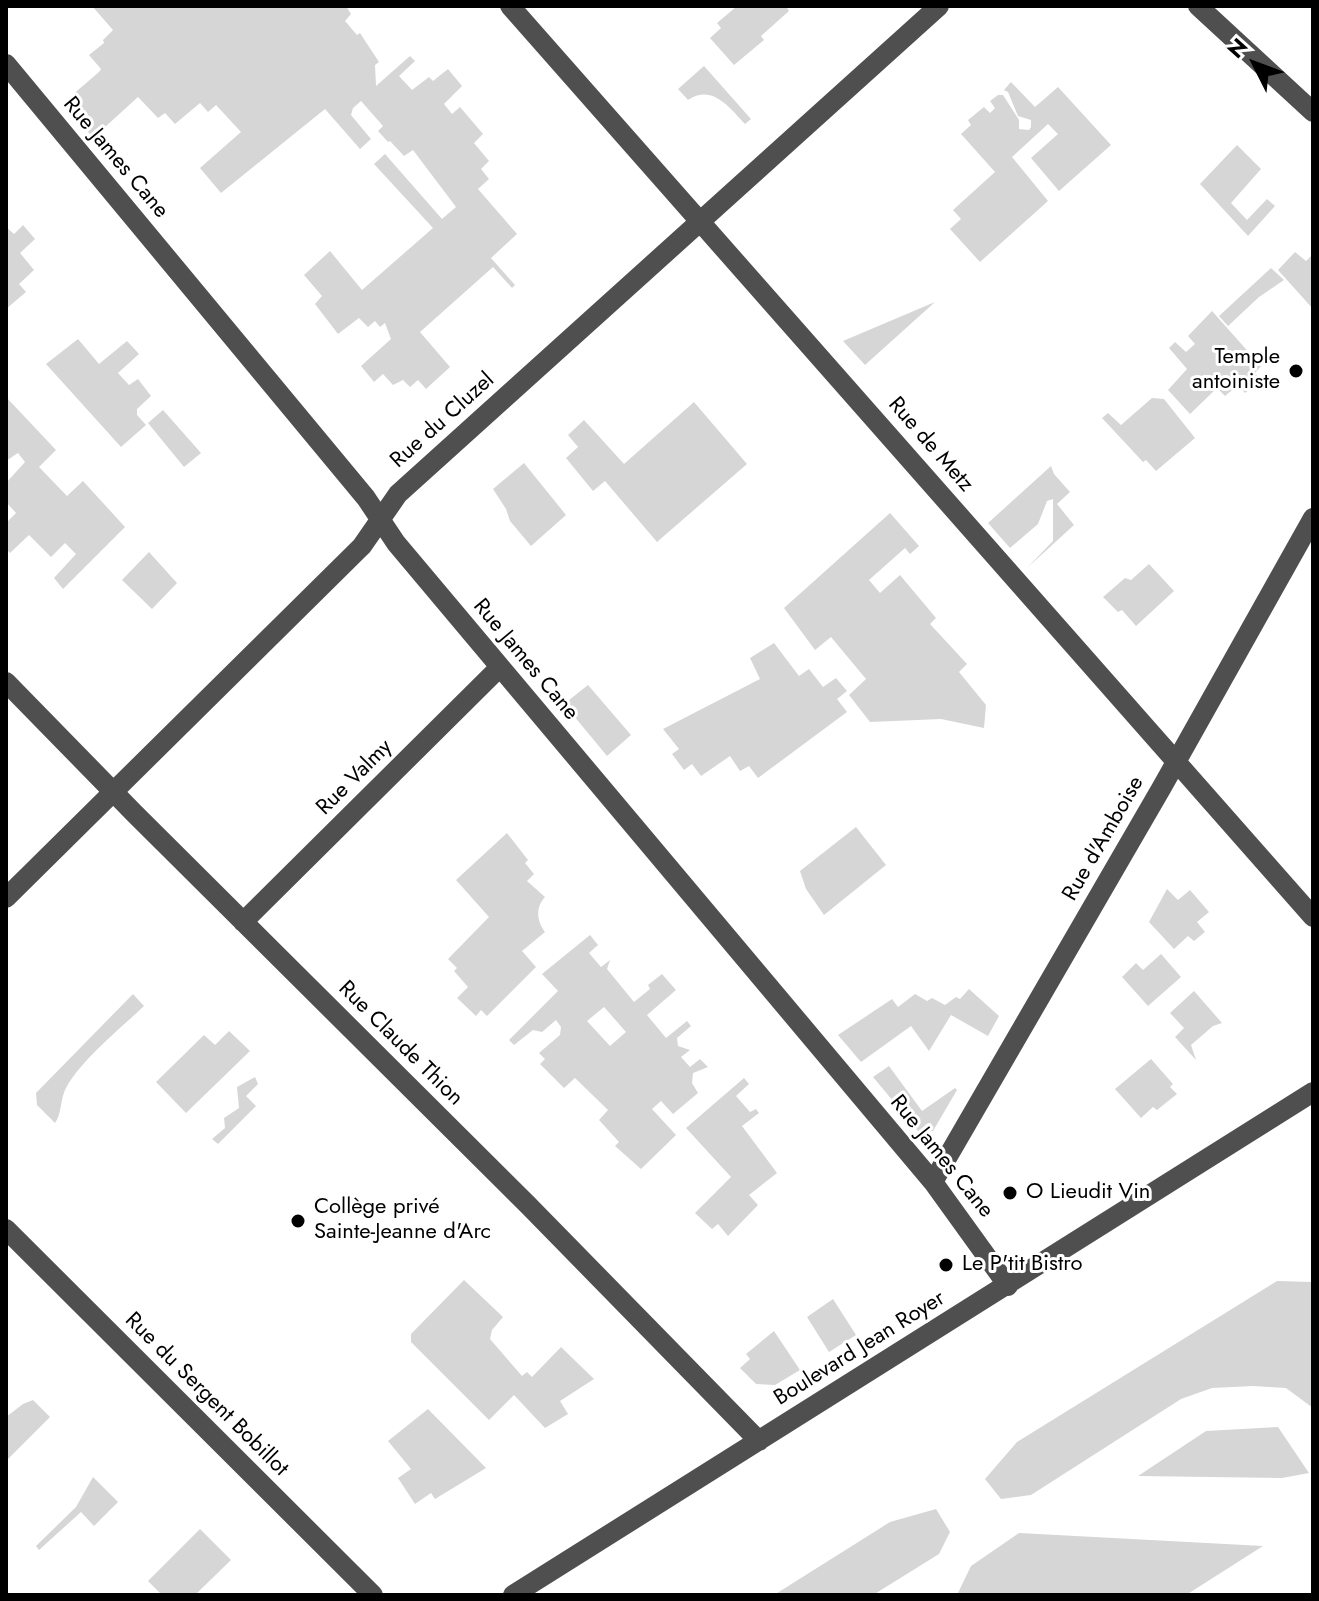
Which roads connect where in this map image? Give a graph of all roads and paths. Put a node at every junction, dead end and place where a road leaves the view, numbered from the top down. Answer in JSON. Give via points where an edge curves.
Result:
{"nodes":[{"id":1,"x":510,"y":6,"type":"edge"},
{"id":2,"x":939,"y":6,"type":"edge"},
{"id":3,"x":1198,"y":6,"type":"edge"},
{"id":4,"x":6,"y":64,"type":"edge"},
{"id":5,"x":1313,"y":112,"type":"edge"},
{"id":6,"x":701,"y":221,"type":"junction"},
{"id":7,"x":1313,"y":518,"type":"edge"},
{"id":8,"x":380,"y":519,"type":"junction"},
{"id":9,"x":500,"y":667,"type":"junction"},
{"id":10,"x":6,"y":682,"type":"edge"},
{"id":11,"x":1176,"y":760,"type":"junction"},
{"id":12,"x":114,"y":792,"type":"junction"},
{"id":13,"x":6,"y":898,"type":"edge"},
{"id":14,"x":1313,"y":917,"type":"edge"},
{"id":15,"x":243,"y":922,"type":"junction"},
{"id":16,"x":1313,"y":1092,"type":"edge"},
{"id":17,"x":933,"y":1182,"type":"junction"},
{"id":18,"x":6,"y":1229,"type":"edge"},
{"id":19,"x":1008,"y":1286,"type":"junction"},
{"id":20,"x":759,"y":1441,"type":"junction"},
{"id":21,"x":373,"y":1595,"type":"edge"},
{"id":22,"x":513,"y":1595,"type":"edge"}],
"edges":[{"from":1,"to":6,"type":"street","name":"Rue de Metz"},
{"from":2,"to":6,"type":"street","name":"Rue du Cluzel"},
{"from":3,"to":5,"type":"street"},
{"from":4,"to":8,"type":"street","name":"Rue James Cane"},
{"from":6,"to":8,"type":"street","name":"Rue du Cluzel","via":[[398,494]]},
{"from":6,"to":11,"type":"street","name":"Rue de Metz"},
{"from":7,"to":11,"type":"street","name":"Rue d'Amboise"},
{"from":8,"to":9,"type":"street","name":"Rue James Cane"},
{"from":8,"to":12,"type":"street","name":"Rue du Cluzel","via":[[362,546]]},
{"from":9,"to":15,"type":"street","name":"Rue Valmy"},
{"from":9,"to":17,"type":"street","name":"Rue James Cane"},
{"from":10,"to":12,"type":"street","name":"Rue Claude Thion"},
{"from":11,"to":14,"type":"street","name":"Rue de Metz"},
{"from":11,"to":17,"type":"street","name":"Rue d'Amboise"},
{"from":12,"to":13,"type":"street","name":"Rue du Cluzel"},
{"from":12,"to":15,"type":"street","name":"Rue Claude Thion"},
{"from":15,"to":20,"type":"street","name":"Rue Claude Thion"},
{"from":16,"to":19,"type":"street","name":"Boulevard Jean Royer"},
{"from":17,"to":19,"type":"street","name":"Rue James Cane"},
{"from":18,"to":21,"type":"street","name":"Rue du Sergent Bobillot"},
{"from":19,"to":20,"type":"street","name":"Boulevard Jean Royer"},
{"from":20,"to":22,"type":"street","name":"Boulevard Jean Royer"}]}
